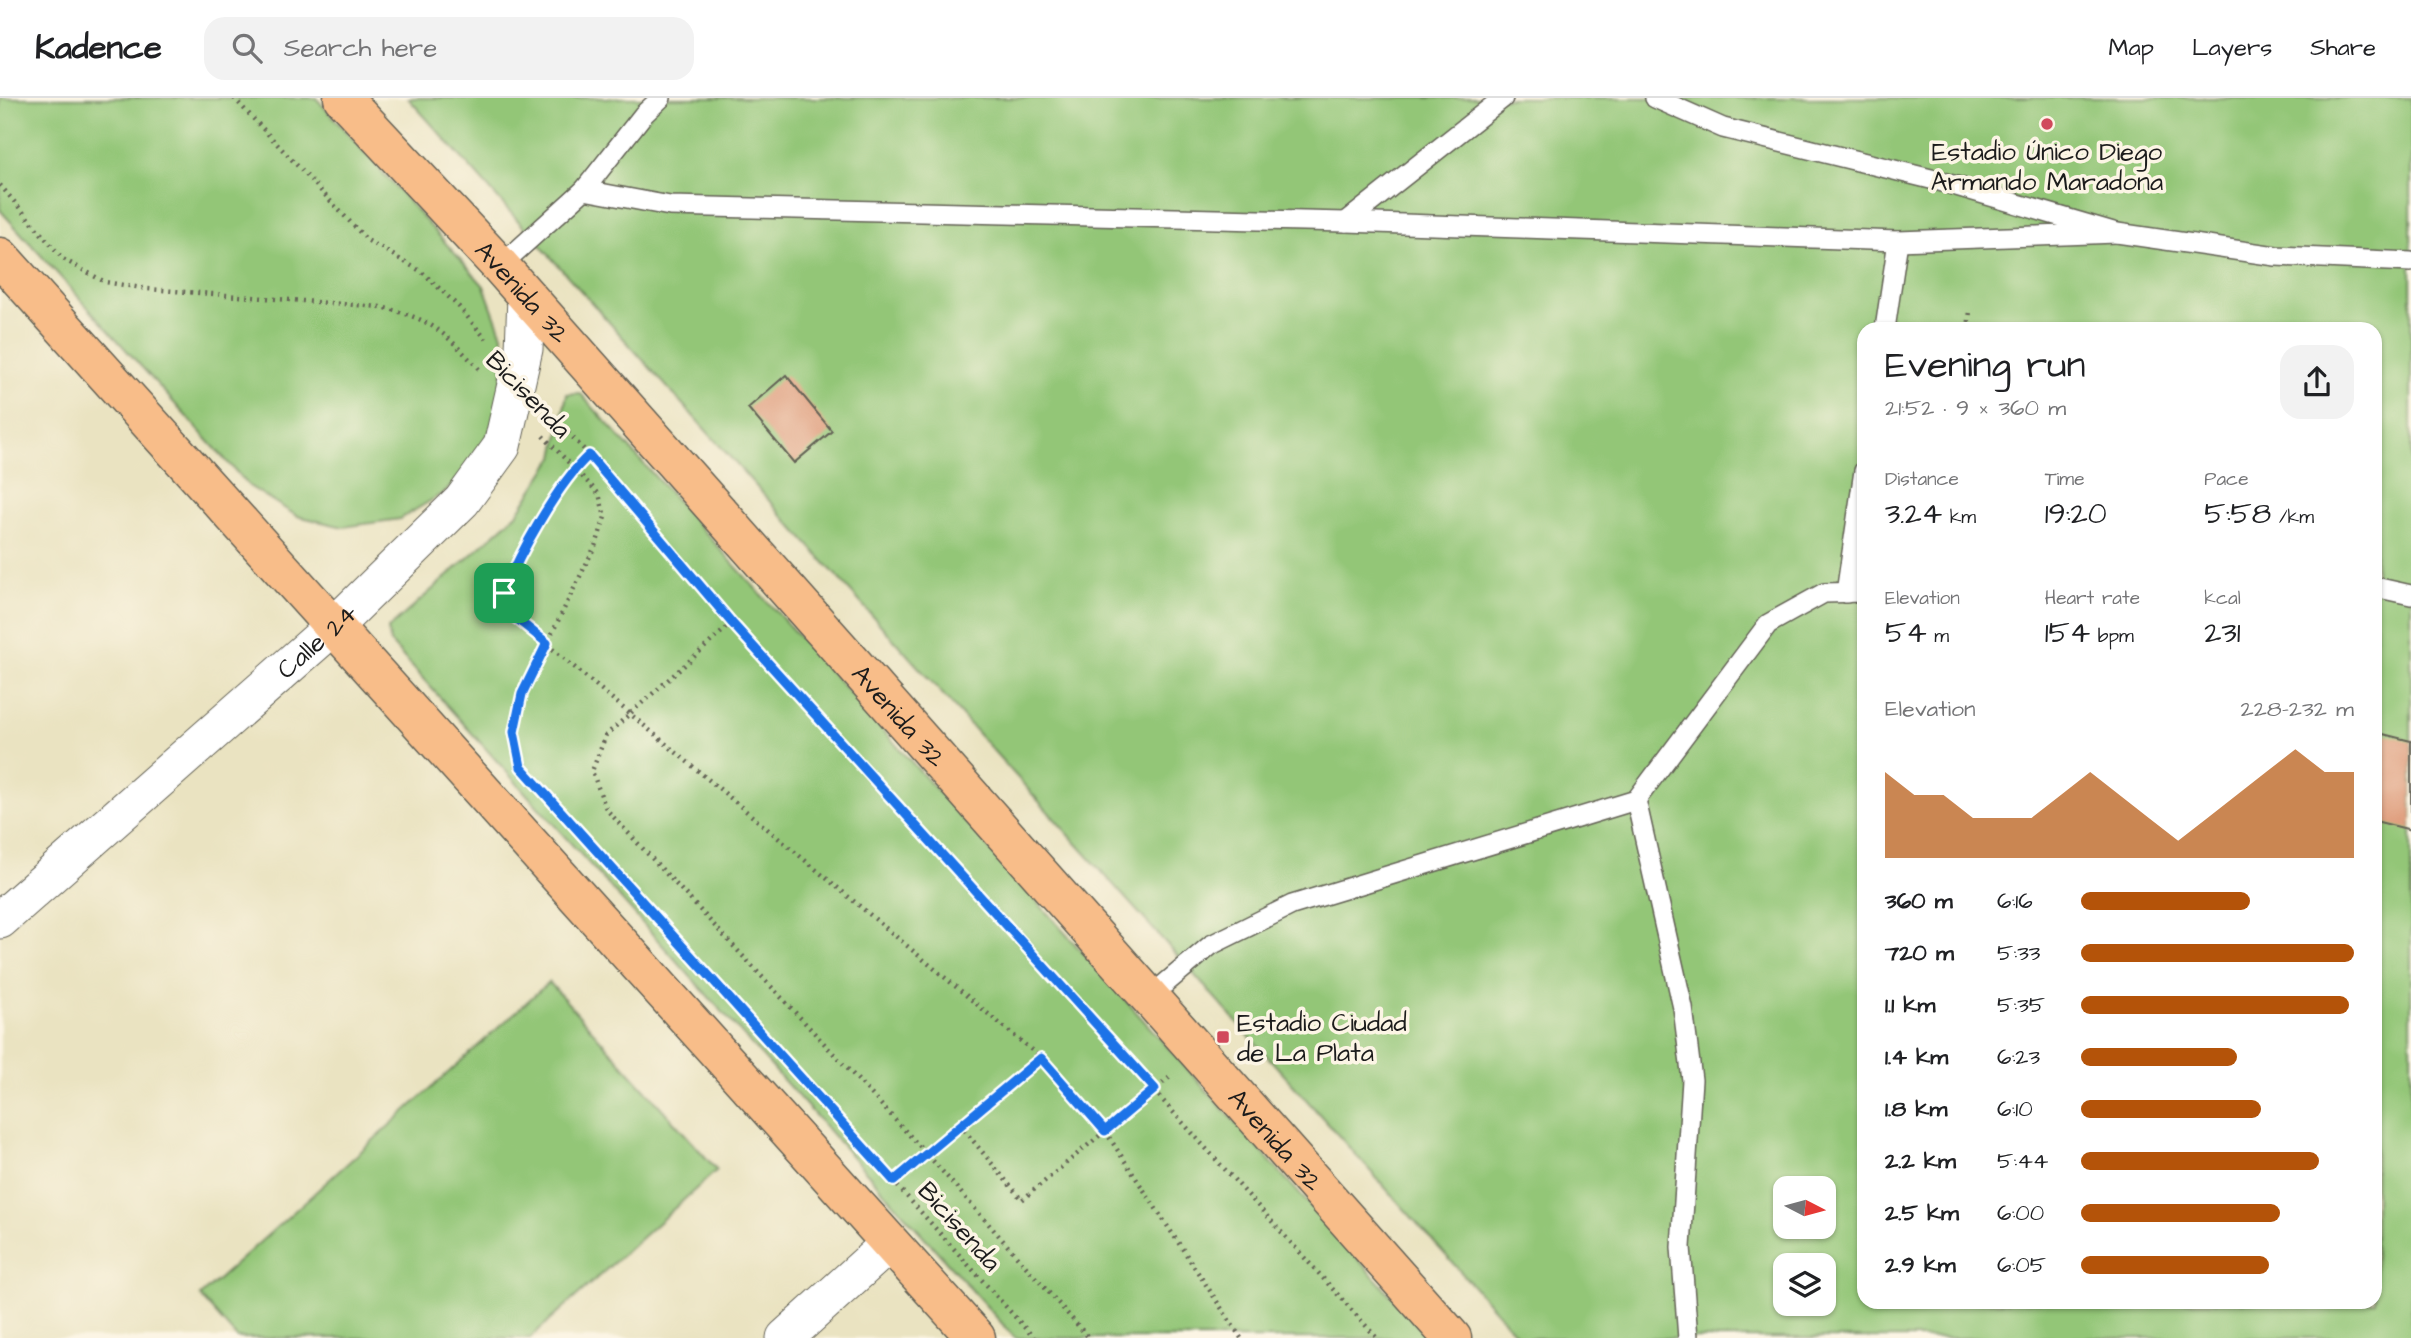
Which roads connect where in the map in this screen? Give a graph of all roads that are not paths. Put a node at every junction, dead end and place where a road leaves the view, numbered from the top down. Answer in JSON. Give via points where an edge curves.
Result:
{"nodes":[{"id":1,"x":343,"y":98,"type":"edge"},
{"id":2,"x":661,"y":98,"type":"edge"},
{"id":3,"x":1503,"y":98,"type":"edge"},
{"id":4,"x":1655,"y":98,"type":"edge"},
{"id":5,"x":584,"y":190,"type":"junction"},
{"id":6,"x":1346,"y":222,"type":"junction"},
{"id":7,"x":2117,"y":233,"type":"junction"},
{"id":8,"x":1898,"y":241,"type":"junction"},
{"id":9,"x":0,"y":257,"type":"edge"},
{"id":10,"x":2411,"y":262,"type":"edge"},
{"id":11,"x":500,"y":266,"type":"junction"},
{"id":12,"x":526,"y":296,"type":"junction"},
{"id":13,"x":1886,"y":322,"type":"edge"},
{"id":14,"x":1857,"y":565,"type":"edge"},
{"id":15,"x":2382,"y":589,"type":"edge"},
{"id":16,"x":1855,"y":592,"type":"edge"},
{"id":17,"x":2411,"y":595,"type":"edge"},
{"id":18,"x":334,"y":626,"type":"junction"},
{"id":19,"x":1636,"y":800,"type":"junction"},
{"id":20,"x":0,"y":920,"type":"edge"},
{"id":21,"x":1148,"y":998,"type":"junction"},
{"id":22,"x":890,"y":1243,"type":"junction"},
{"id":23,"x":785,"y":1338,"type":"edge"},
{"id":24,"x":976,"y":1338,"type":"edge"},
{"id":25,"x":1452,"y":1338,"type":"edge"},
{"id":26,"x":1688,"y":1338,"type":"edge"}],
"edges":[{"from":1,"to":11,"type":"highway","name":"Avenida 32"},
{"from":2,"to":5,"type":"lane"},
{"from":3,"to":6,"type":"lane"},
{"from":4,"to":7,"type":"lane","via":[[1723,128],[1939,181]]},
{"from":5,"to":6,"type":"lane","via":[[670,206]]},
{"from":5,"to":11,"type":"lane"},
{"from":6,"to":8,"type":"lane"},
{"from":7,"to":8,"type":"lane"},
{"from":7,"to":10,"type":"lane","via":[[2276,257]]},
{"from":8,"to":13,"type":"lane"},
{"from":9,"to":18,"type":"highway"},
{"from":11,"to":12,"type":"highway","name":"Avenida 32"},
{"from":12,"to":18,"type":"street","name":"Calle 24","via":[[524,349],[502,446],[462,501]]},
{"from":12,"to":21,"type":"highway","name":"Avenida 32"},
{"from":14,"to":16,"type":"lane"},
{"from":15,"to":17,"type":"lane"},
{"from":16,"to":19,"type":"lane","via":[[1824,593],[1768,624]]},
{"from":18,"to":20,"type":"street","name":"Calle 24"},
{"from":18,"to":22,"type":"highway"},
{"from":19,"to":21,"type":"lane","via":[[1292,905],[1211,945]]},
{"from":19,"to":26,"type":"lane","via":[[1683,1008],[1692,1080],[1681,1247]]},
{"from":21,"to":25,"type":"highway","name":"Avenida 32"},
{"from":22,"to":23,"type":"street"},
{"from":22,"to":24,"type":"highway"}]}
